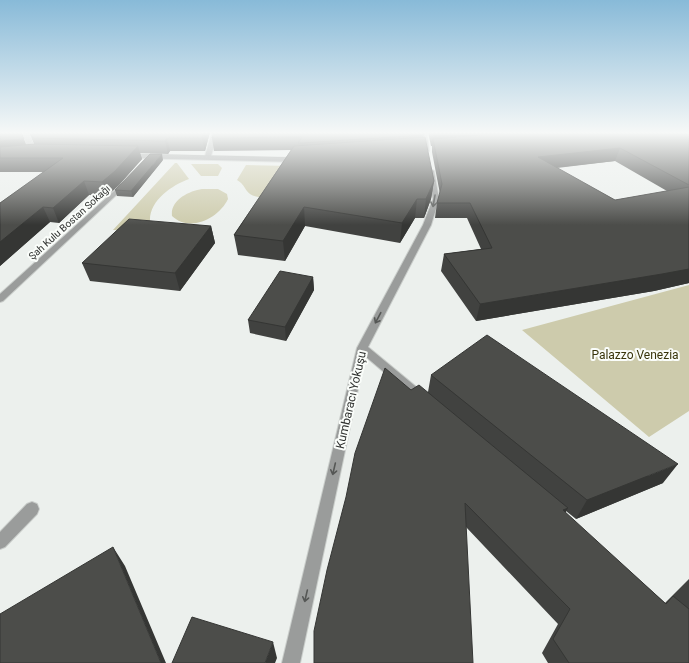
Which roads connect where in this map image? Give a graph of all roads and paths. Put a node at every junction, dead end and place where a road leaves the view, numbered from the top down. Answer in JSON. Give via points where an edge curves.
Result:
{"nodes":[{"id":1,"x":144,"y":163,"type":"edge"},
{"id":2,"x":429,"y":163,"type":"edge"},
{"id":3,"x":141,"y":166,"type":"edge"},
{"id":4,"x":132,"y":177,"type":"edge"},
{"id":5,"x":0,"y":299,"type":"edge"},
{"id":6,"x":362,"y":348,"type":"junction"},
{"id":7,"x":434,"y":409,"type":"edge"},
{"id":8,"x":32,"y":509,"type":"dead end"},
{"id":9,"x":0,"y":542,"type":"edge"},
{"id":10,"x":291,"y":663,"type":"edge"}],
"edges":[{"from":1,"to":3,"type":"street"},
{"from":2,"to":6,"type":"street","name":"Kumbaracı Yokuşu","one_way":true,"via":[[436,199],[427,225]]},
{"from":4,"to":5,"type":"street","name":"Şah Kulu Bostan Sokağı"},
{"from":6,"to":7,"type":"street"},
{"from":6,"to":10,"type":"street","name":"Kumbaracı Yokuşu","one_way":true},
{"from":8,"to":9,"type":"street"}]}
